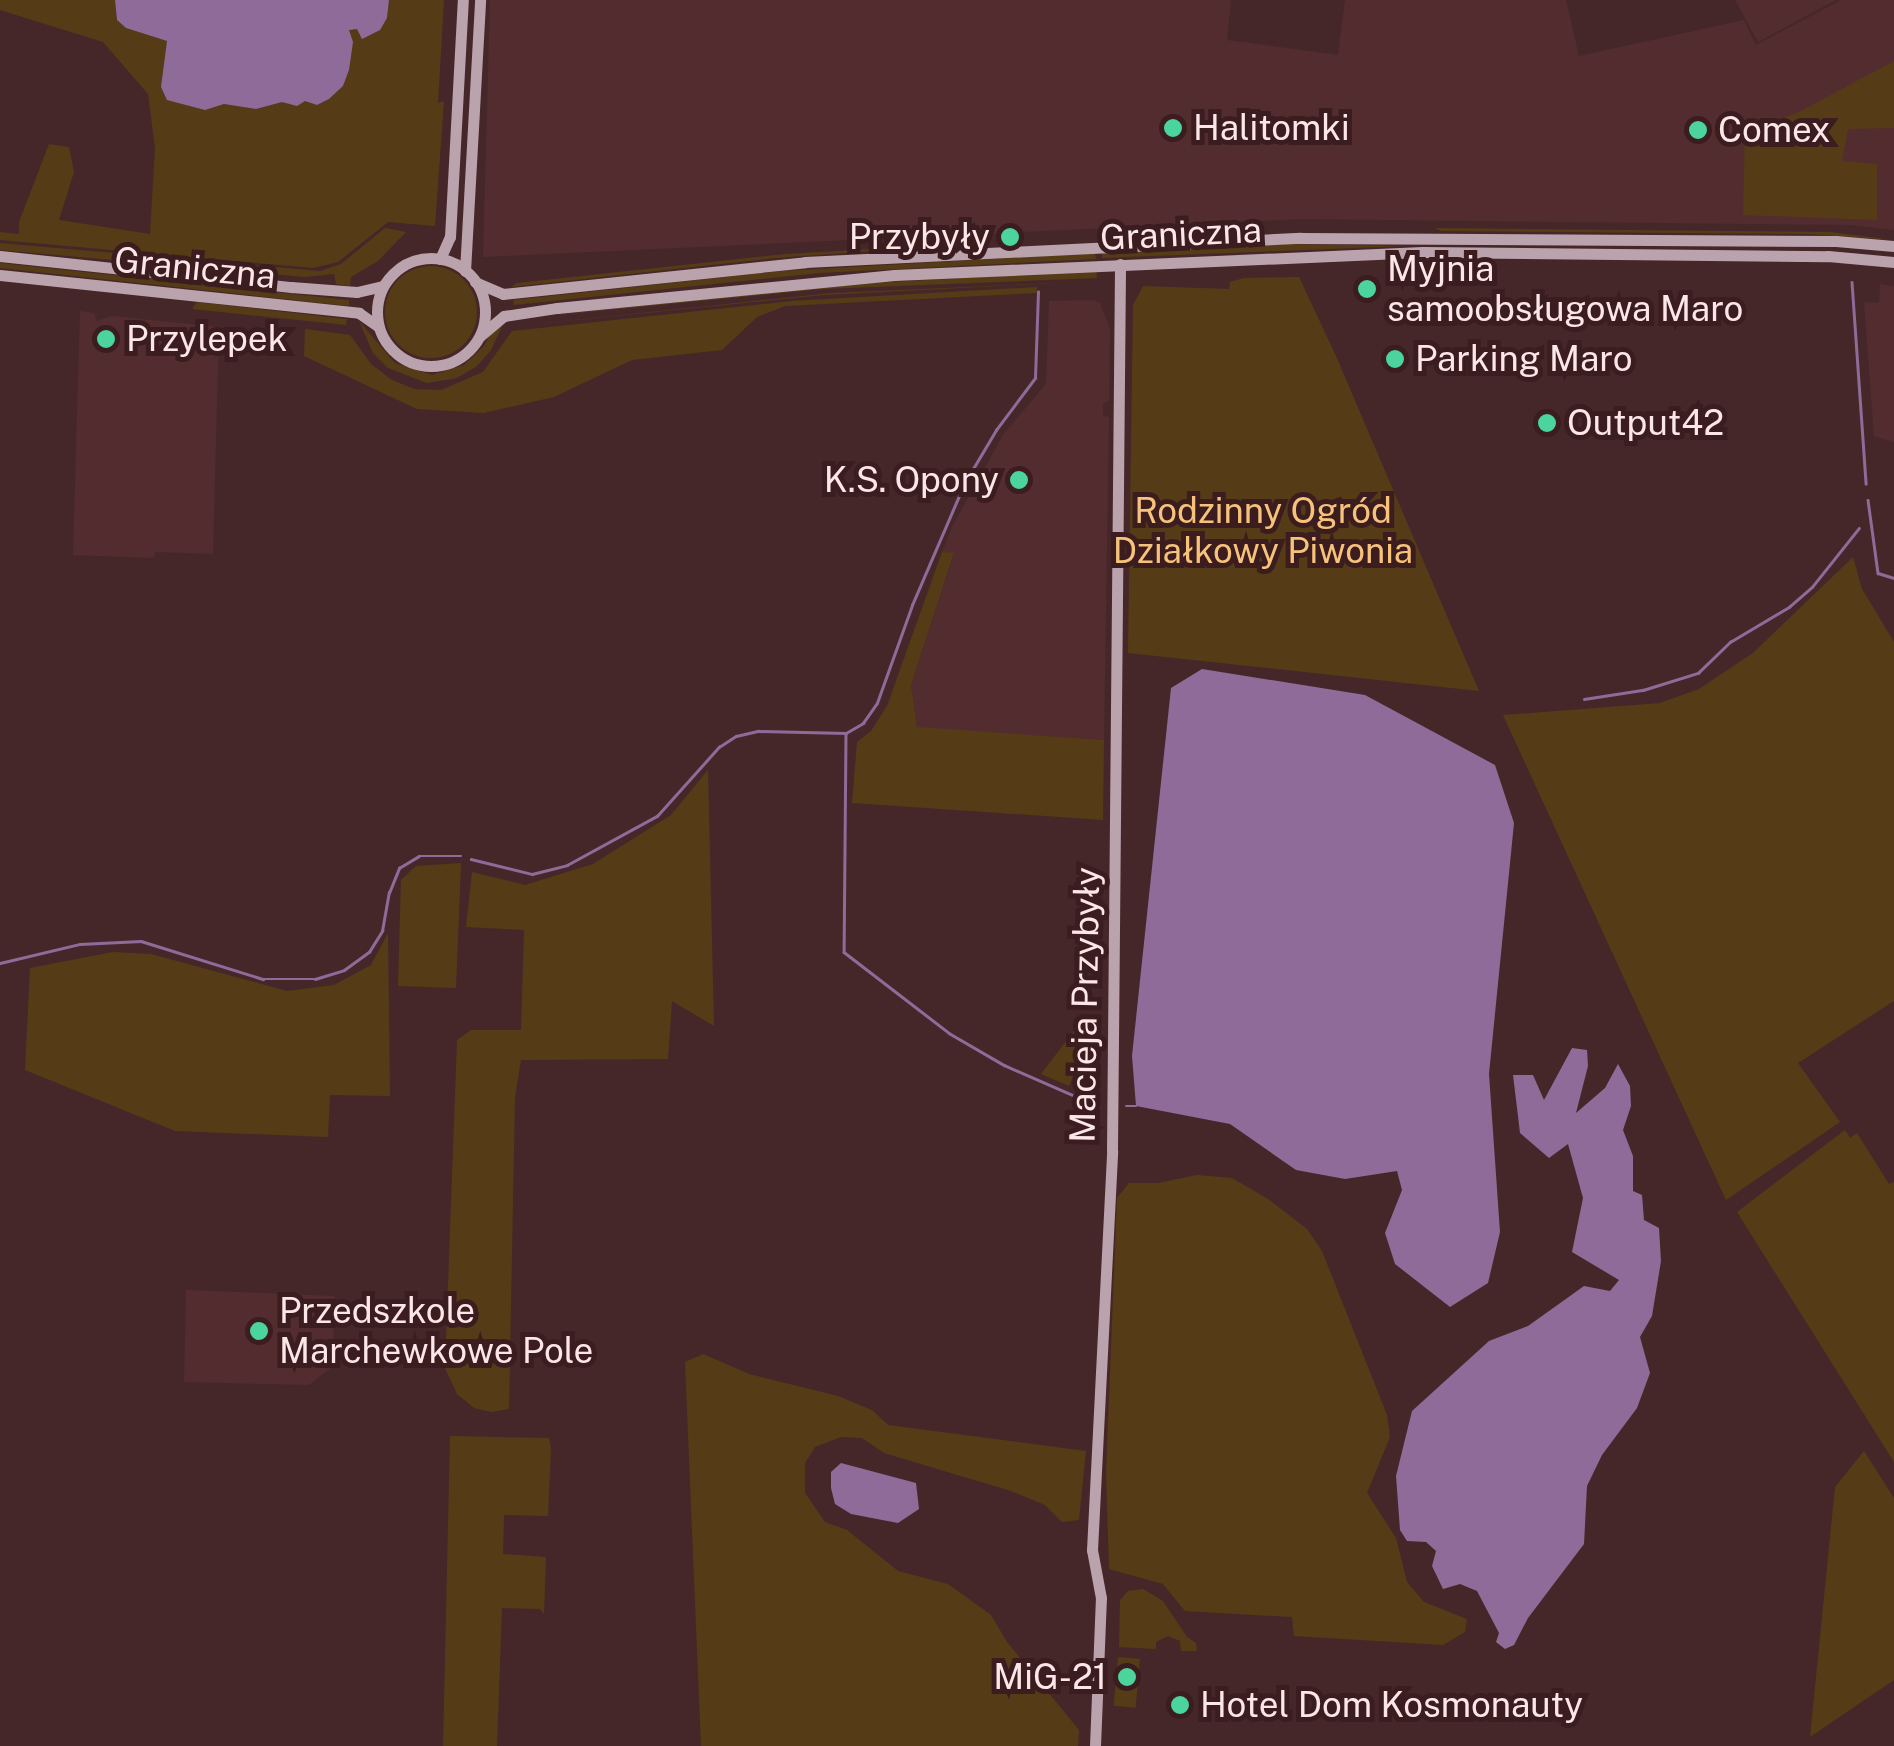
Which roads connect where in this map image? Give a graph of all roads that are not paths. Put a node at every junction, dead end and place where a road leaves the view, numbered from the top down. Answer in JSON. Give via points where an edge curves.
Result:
{"nodes":[{"id":1,"x":463,"y":0,"type":"edge"},
{"id":2,"x":480,"y":0,"type":"edge"},
{"id":3,"x":1894,"y":246,"type":"edge"},
{"id":4,"x":0,"y":256,"type":"edge"},
{"id":5,"x":440,"y":259,"type":"junction"},
{"id":6,"x":1894,"y":262,"type":"edge"},
{"id":7,"x":1120,"y":264,"type":"junction"},
{"id":8,"x":465,"y":271,"type":"junction"},
{"id":9,"x":0,"y":275,"type":"edge"},
{"id":10,"x":476,"y":282,"type":"junction"},
{"id":11,"x":382,"y":286,"type":"junction"},
{"id":12,"x":380,"y":327,"type":"junction"},
{"id":13,"x":480,"y":336,"type":"junction"},
{"id":14,"x":1095,"y":1746,"type":"edge"}],
"edges":[{"from":1,"to":5,"type":"main road","via":[[450,240]]},
{"from":2,"to":8,"type":"main road"},
{"from":3,"to":10,"type":"main road","name":"Graniczna","via":[[1300,238],[805,262],[501,294]]},
{"from":4,"to":11,"type":"main road","name":"Graniczna","via":[[291,287],[357,292]]},
{"from":5,"to":8,"type":"main road"},
{"from":5,"to":11,"type":"main road","via":[[413,261]]},
{"from":6,"to":7,"type":"main road","name":"Graniczna","via":[[1810,255],[1422,252]]},
{"from":7,"to":13,"type":"main road","name":"Graniczna","via":[[848,278],[618,300],[504,316]]},
{"from":7,"to":14,"type":"main road","name":"Macieja Przybyły","via":[[1112,1150],[1092,1550],[1100,1598]]},
{"from":8,"to":10,"type":"main road"},
{"from":9,"to":12,"type":"main road","name":"Graniczna","via":[[359,313]]},
{"from":10,"to":13,"type":"main road","via":[[484,309]]},
{"from":11,"to":12,"type":"main road"},
{"from":12,"to":13,"type":"main road","via":[[402,356],[432,366],[464,355]]}]}
